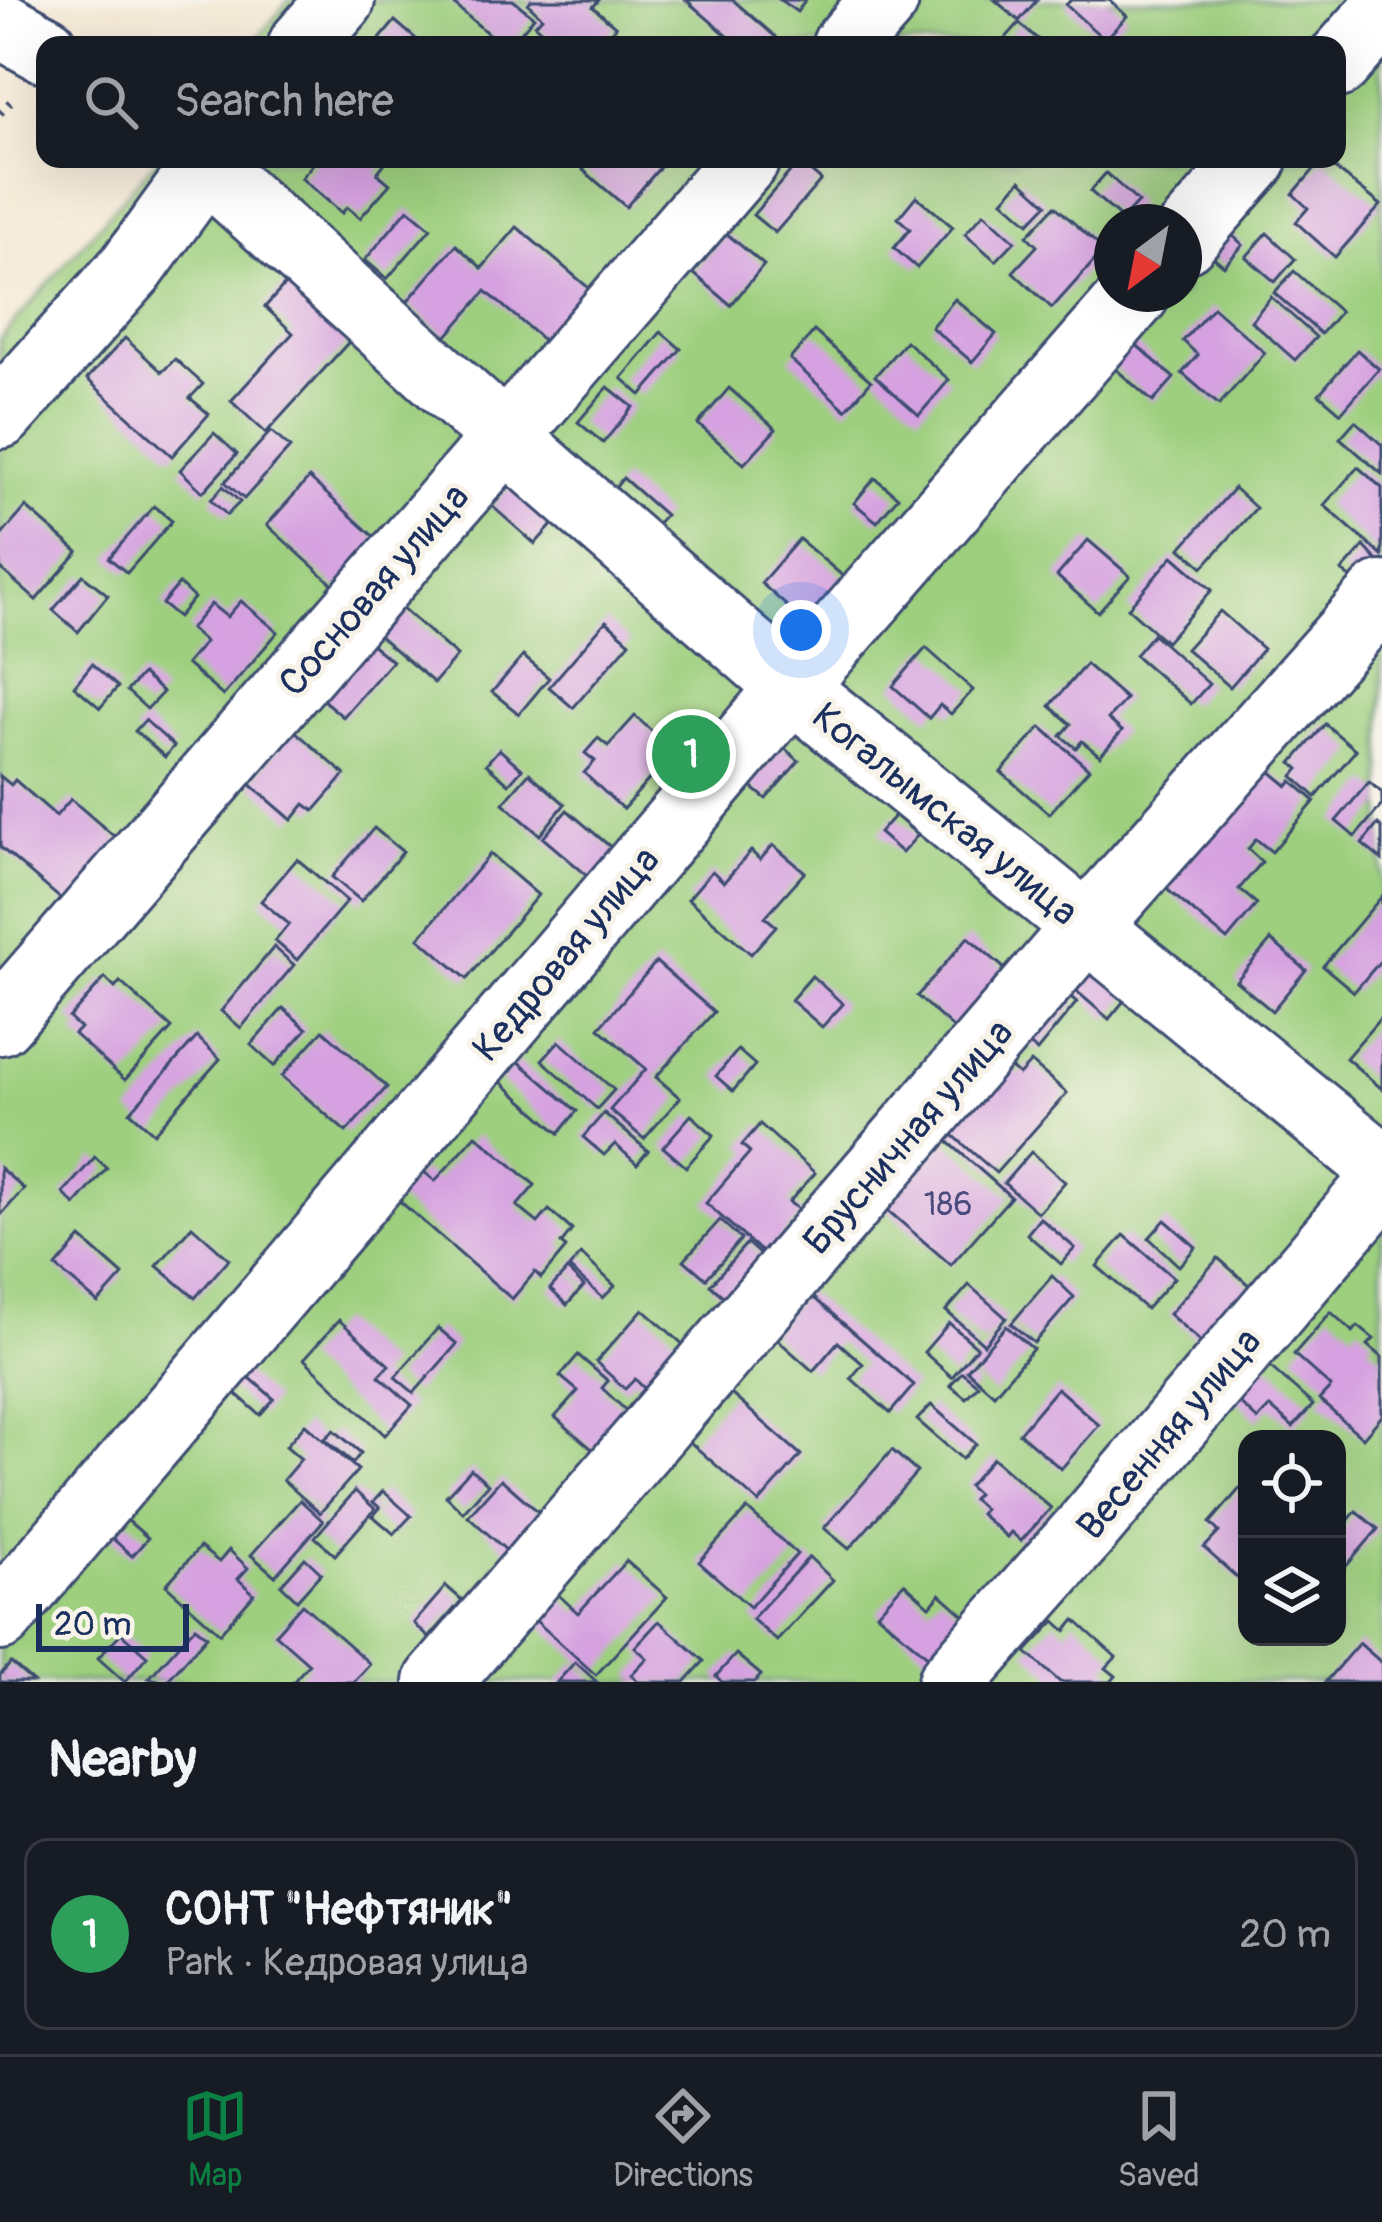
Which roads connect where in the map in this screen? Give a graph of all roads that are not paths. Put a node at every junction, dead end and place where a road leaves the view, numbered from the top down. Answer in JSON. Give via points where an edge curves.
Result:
{"nodes":[{"id":1,"x":341,"y":0,"type":"edge"},
{"id":2,"x":885,"y":0,"type":"edge"},
{"id":3,"x":1382,"y":13,"type":"edge"},
{"id":4,"x":0,"y":23,"type":"edge"},
{"id":5,"x":310,"y":36,"type":"edge"},
{"id":6,"x":854,"y":36,"type":"edge"},
{"id":7,"x":36,"y":44,"type":"edge"},
{"id":8,"x":1346,"y":54,"type":"edge"},
{"id":9,"x":200,"y":168,"type":"edge"},
{"id":10,"x":213,"y":168,"type":"edge"},
{"id":11,"x":738,"y":168,"type":"edge"},
{"id":12,"x":1246,"y":168,"type":"edge"},
{"id":13,"x":1202,"y":218,"type":"edge"},
{"id":14,"x":1120,"y":312,"type":"edge"},
{"id":15,"x":0,"y":415,"type":"edge"},
{"id":16,"x":505,"y":436,"type":"junction"},
{"id":17,"x":1382,"y":595,"type":"edge"},
{"id":18,"x":792,"y":687,"type":"junction"},
{"id":19,"x":1086,"y":927,"type":"junction"},
{"id":20,"x":0,"y":1021,"type":"edge"},
{"id":21,"x":1382,"y":1167,"type":"edge"},
{"id":22,"x":1382,"y":1182,"type":"edge"},
{"id":23,"x":0,"y":1617,"type":"edge"},
{"id":24,"x":438,"y":1682,"type":"edge"},
{"id":25,"x":951,"y":1682,"type":"edge"}],
"edges":[{"from":1,"to":5,"type":"street"},
{"from":2,"to":6,"type":"street"},
{"from":3,"to":8,"type":"street"},
{"from":4,"to":7,"type":"street"},
{"from":9,"to":15,"type":"street","via":[[131,269]]},
{"from":10,"to":16,"type":"street","name":"Когалымская улица"},
{"from":11,"to":16,"type":"street","name":"Сосновая улица"},
{"from":12,"to":13,"type":"street"},
{"from":14,"to":18,"type":"street","name":"Кедровая улица"},
{"from":16,"to":18,"type":"street","name":"Когалымская улица"},
{"from":16,"to":20,"type":"street","name":"Сосновая улица"},
{"from":17,"to":19,"type":"street","name":"Брусничная улица"},
{"from":18,"to":19,"type":"street","name":"Когалымская улица"},
{"from":18,"to":23,"type":"street","name":"Кедровая улица"},
{"from":19,"to":21,"type":"street","name":"Когалымская улица"},
{"from":19,"to":24,"type":"street","name":"Брусничная улица"},
{"from":22,"to":25,"type":"street","name":"Весенняя улица"}]}
